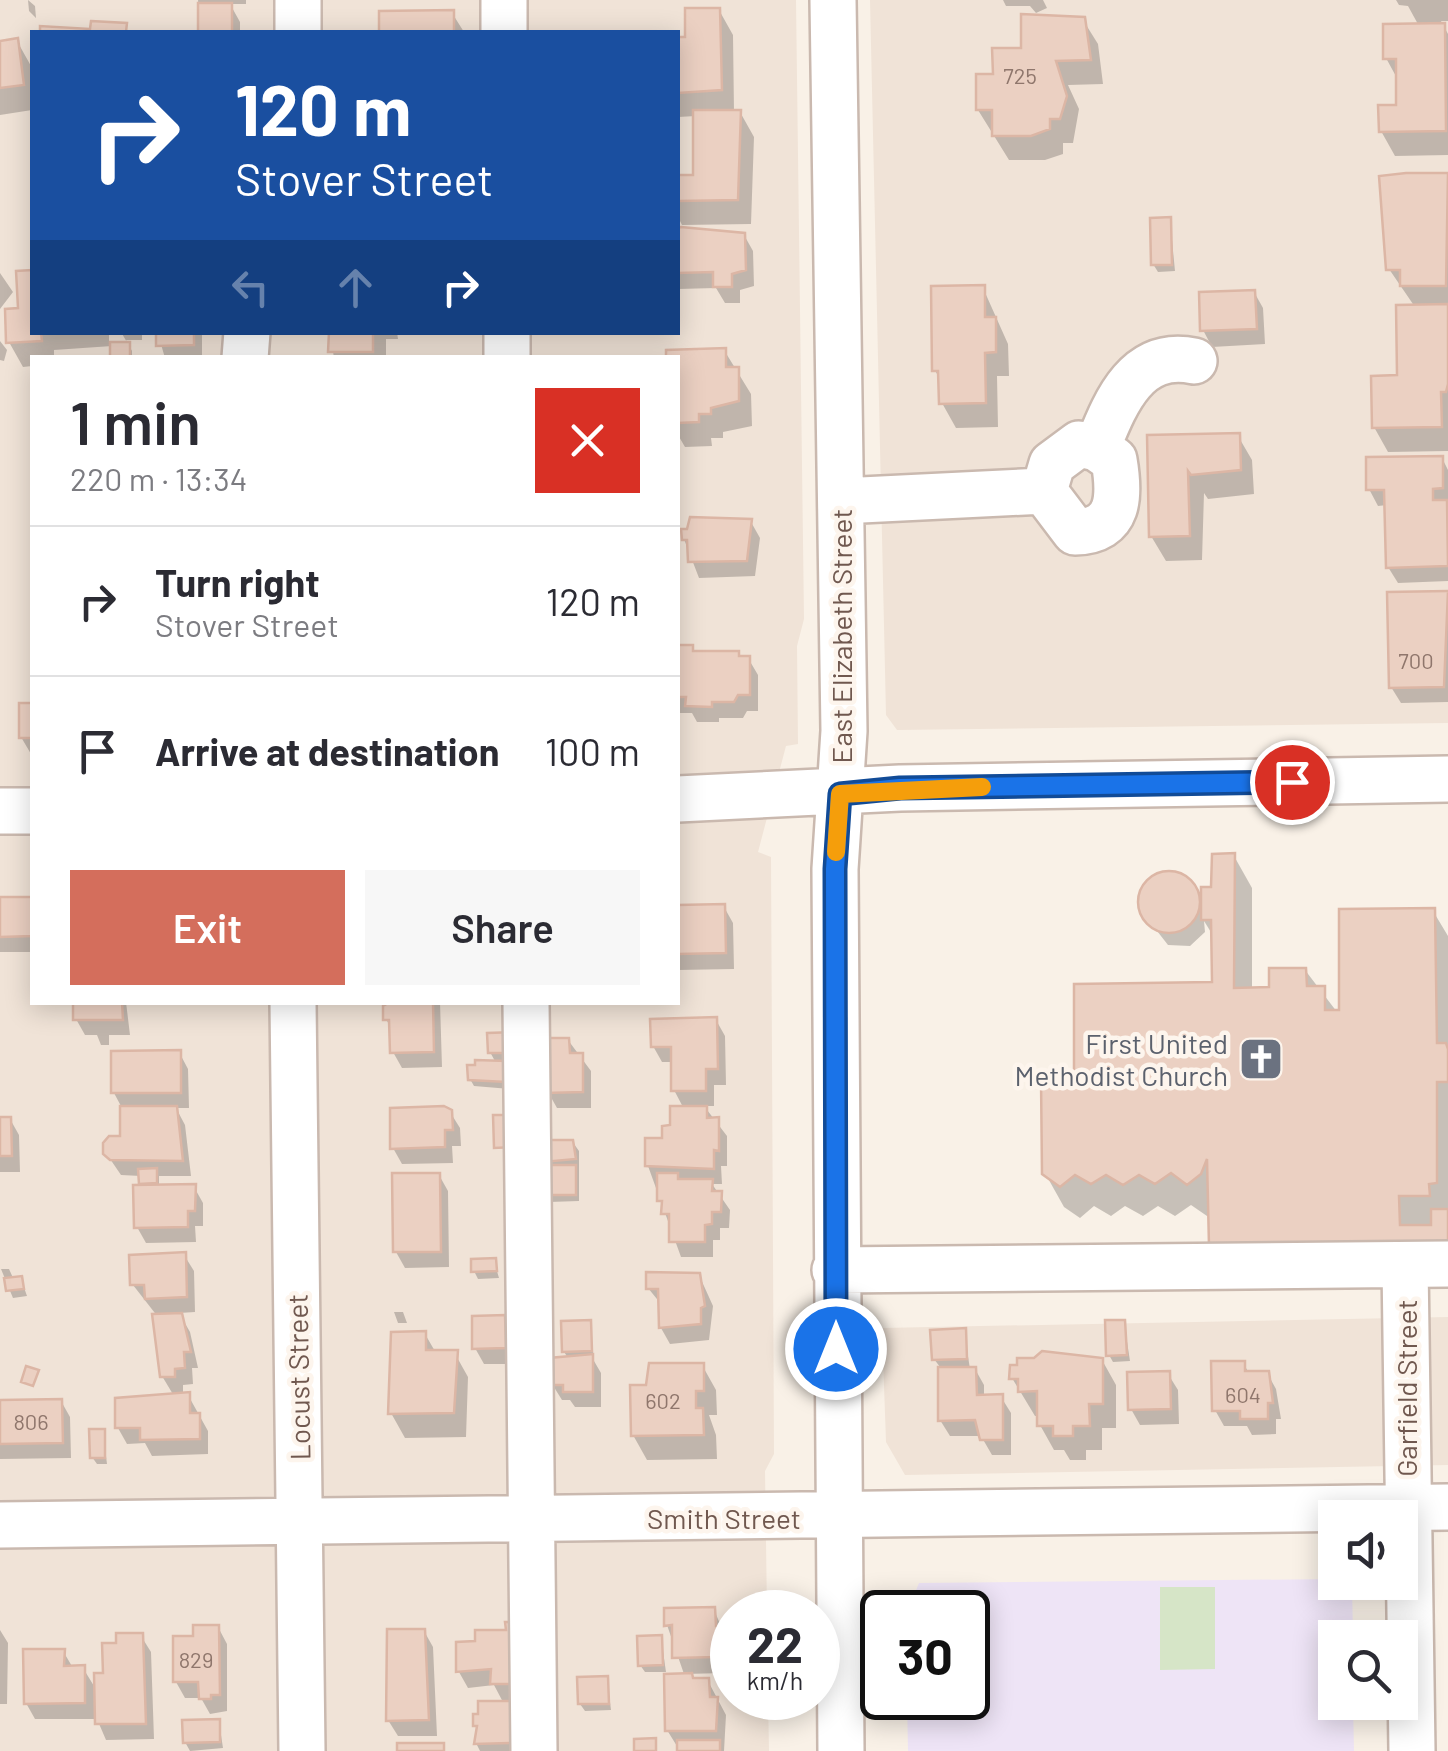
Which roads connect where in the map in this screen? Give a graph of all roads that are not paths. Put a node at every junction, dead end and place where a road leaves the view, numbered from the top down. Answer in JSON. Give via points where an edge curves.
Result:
{"nodes":[{"id":1,"x":298,"y":0,"type":"edge"},
{"id":2,"x":504,"y":0,"type":"edge"},
{"id":3,"x":833,"y":0,"type":"edge"},
{"id":4,"x":298,"y":30,"type":"edge"},
{"id":5,"x":504,"y":30,"type":"edge"},
{"id":6,"x":1194,"y":361,"type":"dead end"},
{"id":7,"x":1097,"y":448,"type":"junction"},
{"id":8,"x":1044,"y":491,"type":"junction"},
{"id":9,"x":841,"y":501,"type":"junction"},
{"id":10,"x":1448,"y":779,"type":"edge"},
{"id":11,"x":840,"y":794,"type":"junction"},
{"id":12,"x":680,"y":799,"type":"edge"},
{"id":13,"x":30,"y":810,"type":"edge"},
{"id":14,"x":0,"y":811,"type":"edge"},
{"id":15,"x":294,"y":1005,"type":"edge"},
{"id":16,"x":526,"y":1005,"type":"edge"},
{"id":17,"x":1427,"y":1265,"type":"edge"},
{"id":18,"x":835,"y":1270,"type":"junction"},
{"id":19,"x":1427,"y":1507,"type":"edge"},
{"id":20,"x":530,"y":1518,"type":"junction"},
{"id":21,"x":838,"y":1518,"type":"junction"},
{"id":22,"x":299,"y":1522,"type":"junction"},
{"id":23,"x":0,"y":1525,"type":"edge"},
{"id":24,"x":302,"y":1751,"type":"edge"},
{"id":25,"x":534,"y":1751,"type":"edge"},
{"id":26,"x":841,"y":1751,"type":"edge"},
{"id":27,"x":1412,"y":1751,"type":"edge"}],
"edges":[{"from":1,"to":4,"type":"street"},
{"from":2,"to":5,"type":"street"},
{"from":3,"to":9,"type":"street","name":"East Elizabeth Street"},
{"from":6,"to":7,"type":"street","via":[[1152,365],[1131,378]]},
{"from":7,"to":8,"type":"street","via":[[1079,444],[1062,452]]},
{"from":7,"to":8,"type":"street","via":[[1114,460],[1120,495],[1107,522],[1074,532]]},
{"from":8,"to":9,"type":"street"},
{"from":9,"to":11,"type":"street","name":"East Elizabeth Street"},
{"from":10,"to":11,"type":"street"},
{"from":11,"to":12,"type":"street"},
{"from":11,"to":18,"type":"street","name":"East Elizabeth Street"},
{"from":13,"to":14,"type":"street"},
{"from":15,"to":22,"type":"street","name":"Locust Street"},
{"from":16,"to":20,"type":"street"},
{"from":17,"to":18,"type":"street"},
{"from":17,"to":19,"type":"street","name":"Garfield Street"},
{"from":18,"to":21,"type":"street","name":"East Elizabeth Street"},
{"from":19,"to":21,"type":"street","name":"Smith Street"},
{"from":19,"to":27,"type":"street","name":"Garfield Street"},
{"from":20,"to":21,"type":"street","name":"Smith Street"},
{"from":20,"to":22,"type":"street","name":"Smith Street"},
{"from":20,"to":25,"type":"street"},
{"from":21,"to":26,"type":"street","name":"East Elizabeth Street"},
{"from":22,"to":23,"type":"street","name":"Smith Street"},
{"from":22,"to":24,"type":"street","name":"Locust Street"}]}
